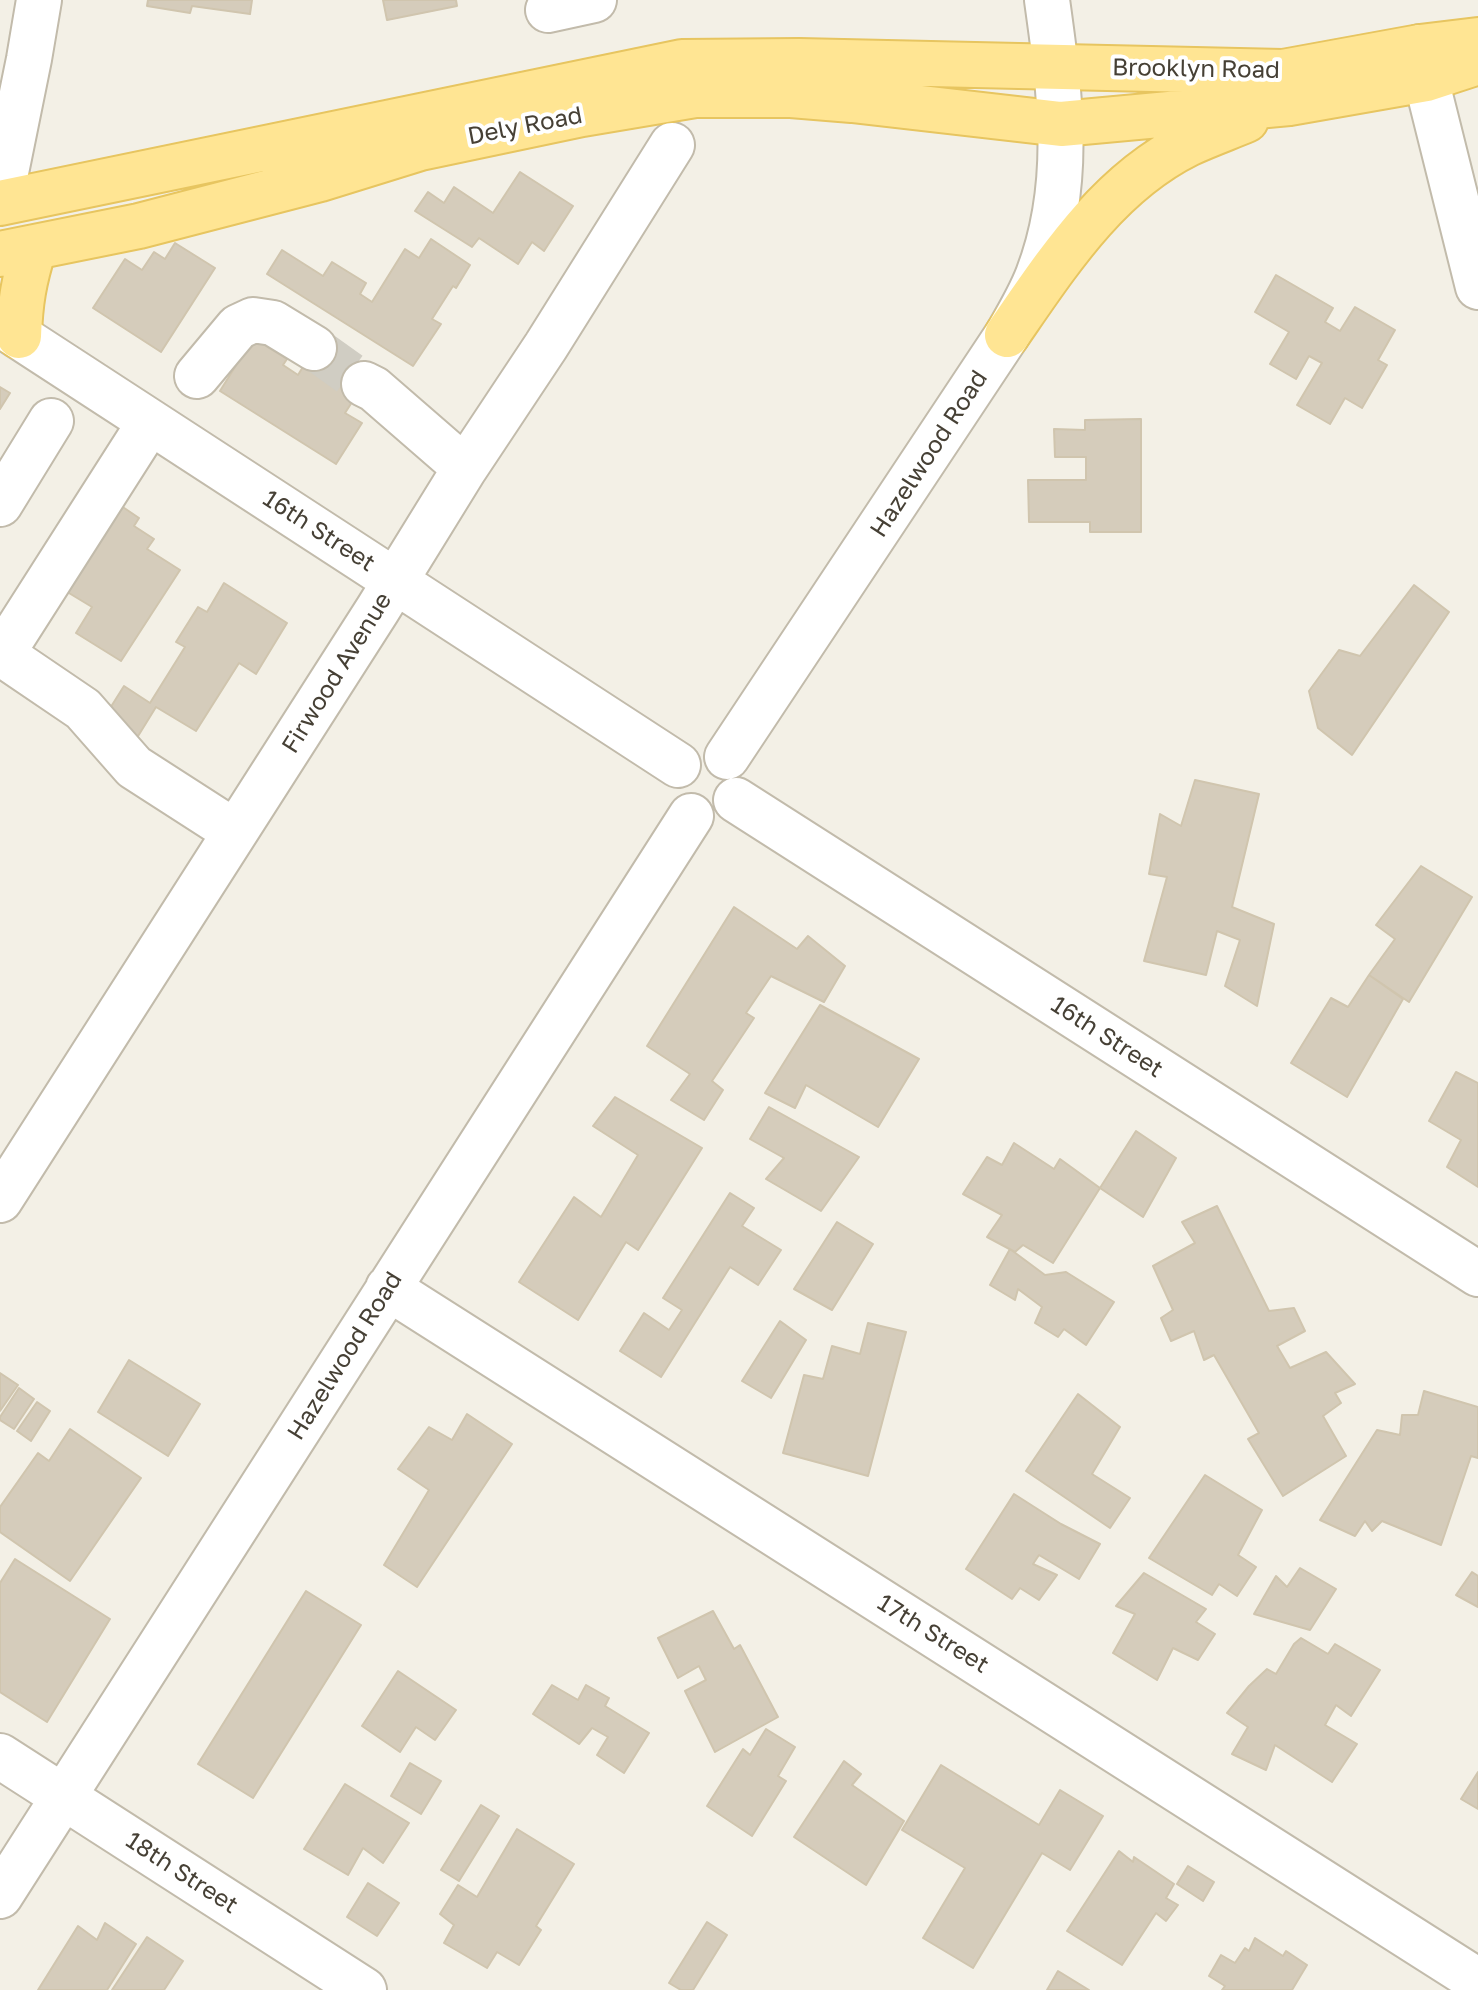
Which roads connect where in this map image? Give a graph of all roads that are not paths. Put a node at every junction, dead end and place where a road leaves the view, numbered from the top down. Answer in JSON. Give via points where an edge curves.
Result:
{"nodes":[{"id":1,"x":39,"y":0,"type":"edge"},
{"id":2,"x":594,"y":0,"type":"edge"},
{"id":3,"x":1047,"y":0,"type":"edge"},
{"id":4,"x":548,"y":10,"type":"dead end"},
{"id":5,"x":1478,"y":40,"type":"edge"},
{"id":6,"x":1478,"y":62,"type":"edge"},
{"id":7,"x":1423,"y":63,"type":"junction"},
{"id":8,"x":1056,"y":67,"type":"junction"},
{"id":9,"x":1289,"y":103,"type":"junction"},
{"id":10,"x":1061,"y":124,"type":"junction"},
{"id":11,"x":672,"y":145,"type":"dead end"},
{"id":12,"x":0,"y":202,"type":"edge"},
{"id":13,"x":17,"y":251,"type":"edge"},
{"id":14,"x":1478,"y":287,"type":"edge"},
{"id":15,"x":10,"y":330,"type":"edge"},
{"id":16,"x":1007,"y":335,"type":"junction"},
{"id":17,"x":314,"y":348,"type":"tunnel mouth"},
{"id":18,"x":197,"y":376,"type":"dead end"},
{"id":19,"x":364,"y":384,"type":"tunnel mouth"},
{"id":20,"x":51,"y":421,"type":"dead end"},
{"id":21,"x":150,"y":422,"type":"junction"},
{"id":22,"x":465,"y":468,"type":"junction"},
{"id":23,"x":0,"y":504,"type":"edge"},
{"id":24,"x":395,"y":580,"type":"junction"},
{"id":25,"x":727,"y":757,"type":"junction"},
{"id":26,"x":678,"y":765,"type":"junction"},
{"id":27,"x":736,"y":800,"type":"junction"},
{"id":28,"x":691,"y":816,"type":"junction"},
{"id":29,"x":235,"y":832,"type":"junction"},
{"id":30,"x":0,"y":1200,"type":"edge"},
{"id":31,"x":1478,"y":1274,"type":"edge"},
{"id":32,"x":388,"y":1288,"type":"junction"},
{"id":33,"x":0,"y":1756,"type":"edge"},
{"id":34,"x":64,"y":1797,"type":"junction"},
{"id":35,"x":0,"y":1896,"type":"edge"},
{"id":36,"x":1478,"y":1981,"type":"edge"},
{"id":37,"x":364,"y":1990,"type":"edge"}],
"edges":[{"from":1,"to":12,"type":"street"},
{"from":2,"to":4,"type":"street"},
{"from":3,"to":8,"type":"street","name":"Hazelwood Road"},
{"from":5,"to":7,"type":"main road","name":"Brooklyn Road"},
{"from":6,"to":7,"type":"main road","name":"Brooklyn Road"},
{"from":7,"to":8,"type":"main road","name":"Brooklyn Road","via":[[1283,72]]},
{"from":7,"to":9,"type":"main road","name":"Brooklyn Road"},
{"from":7,"to":14,"type":"street"},
{"from":8,"to":10,"type":"street","name":"Hazelwood Road"},
{"from":8,"to":12,"type":"main road","name":"Dely Road","via":[[682,62]]},
{"from":9,"to":10,"type":"main road","name":"Brooklyn Road"},
{"from":9,"to":16,"type":"main road","via":[[1188,144],[1148,169],[1089,222]]},
{"from":10,"to":13,"type":"main road","name":"Dely Road","via":[[791,95],[695,95],[420,148],[154,223]]},
{"from":10,"to":16,"type":"street","name":"Hazelwood Road","via":[[1052,233],[1037,278]]},
{"from":11,"to":22,"type":"street","name":"Firwood Avenue"},
{"from":13,"to":15,"type":"main road","via":[[24,281]]},
{"from":15,"to":21,"type":"street","name":"16th Street"},
{"from":16,"to":25,"type":"street","name":"Hazelwood Road"},
{"from":17,"to":18,"type":"street","via":[[273,323],[253,320],[238,327]]},
{"from":19,"to":22,"type":"street"},
{"from":20,"to":23,"type":"street"},
{"from":21,"to":24,"type":"street","name":"16th Street"},
{"from":21,"to":29,"type":"street","via":[[2,654],[83,709],[134,767]]},
{"from":22,"to":24,"type":"street","name":"Firwood Avenue"},
{"from":24,"to":26,"type":"street","name":"16th Street"},
{"from":24,"to":29,"type":"street","name":"Firwood Avenue"},
{"from":25,"to":26,"type":"street","via":[[706,750]]},
{"from":25,"to":27,"type":"street","via":[[739,777]]},
{"from":26,"to":28,"type":"street","via":[[674,796]]},
{"from":27,"to":28,"type":"street","via":[[719,816]]},
{"from":27,"to":31,"type":"street","name":"16th Street"},
{"from":28,"to":32,"type":"street","name":"Hazelwood Road"},
{"from":29,"to":30,"type":"street","name":"Firwood Avenue"},
{"from":32,"to":34,"type":"street","name":"Hazelwood Road"},
{"from":32,"to":36,"type":"street","name":"17th Street"},
{"from":33,"to":34,"type":"street","name":"18th Street"},
{"from":34,"to":35,"type":"street","name":"Hazelwood Road"},
{"from":34,"to":37,"type":"street","name":"18th Street"}]}
